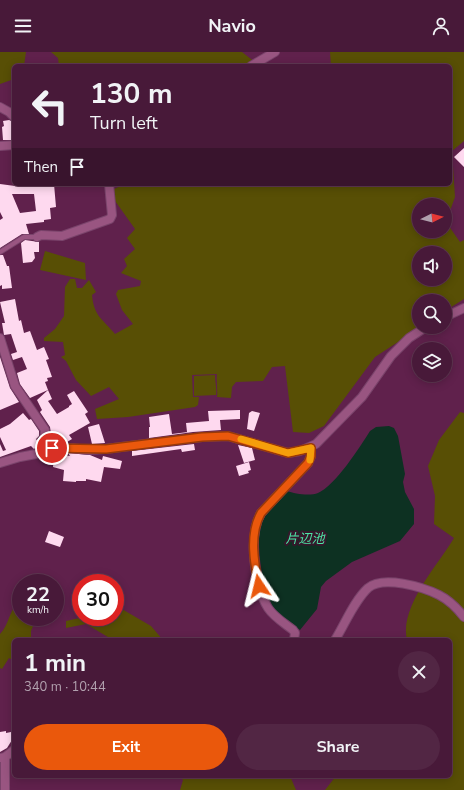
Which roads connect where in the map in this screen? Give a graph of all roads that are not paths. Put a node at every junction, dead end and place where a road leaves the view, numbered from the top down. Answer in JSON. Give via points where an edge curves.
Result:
{"nodes":[{"id":1,"x":275,"y":52,"type":"edge"},
{"id":2,"x":254,"y":64,"type":"edge"},
{"id":3,"x":0,"y":107,"type":"edge"},
{"id":4,"x":12,"y":115,"type":"edge"},
{"id":5,"x":12,"y":145,"type":"edge"},
{"id":6,"x":0,"y":146,"type":"edge"},
{"id":7,"x":109,"y":186,"type":"edge"},
{"id":8,"x":37,"y":237,"type":"joint"},
{"id":9,"x":0,"y":252,"type":"edge"},
{"id":10,"x":464,"y":308,"type":"edge"},
{"id":11,"x":452,"y":314,"type":"edge"},
{"id":12,"x":415,"y":334,"type":"edge"},
{"id":13,"x":0,"y":338,"type":"edge"},
{"id":14,"x":311,"y":448,"type":"junction"},
{"id":15,"x":43,"y":449,"type":"junction"},
{"id":16,"x":0,"y":463,"type":"edge"},
{"id":17,"x":464,"y":617,"type":"edge"},
{"id":18,"x":294,"y":638,"type":"edge"},
{"id":19,"x":336,"y":638,"type":"edge"},
{"id":20,"x":12,"y":751,"type":"edge"},
{"id":21,"x":2,"y":758,"type":"edge"},
{"id":22,"x":5,"y":790,"type":"edge"}],
"edges":[{"from":1,"to":2,"type":"street"},
{"from":3,"to":4,"type":"street"},
{"from":5,"to":6,"type":"street"},
{"from":7,"to":8,"type":"street","via":[[112,215],[110,219],[62,236],[41,234]]},
{"from":8,"to":9,"type":"lane","via":[[24,237]]},
{"from":10,"to":11,"type":"street"},
{"from":12,"to":14,"type":"street","via":[[391,356],[362,397]]},
{"from":13,"to":15,"type":"street","via":[[16,386],[44,430]]},
{"from":14,"to":15,"type":"street","via":[[288,453],[228,436],[106,449]]},
{"from":14,"to":18,"type":"street","via":[[308,463],[261,513],[254,533],[256,573],[264,598],[276,617],[293,630]]},
{"from":15,"to":16,"type":"street","via":[[36,454]]},
{"from":17,"to":19,"type":"street","via":[[438,594],[397,582],[388,582],[373,585],[362,595]]},
{"from":20,"to":21,"type":"street"},
{"from":21,"to":22,"type":"street"}]}
